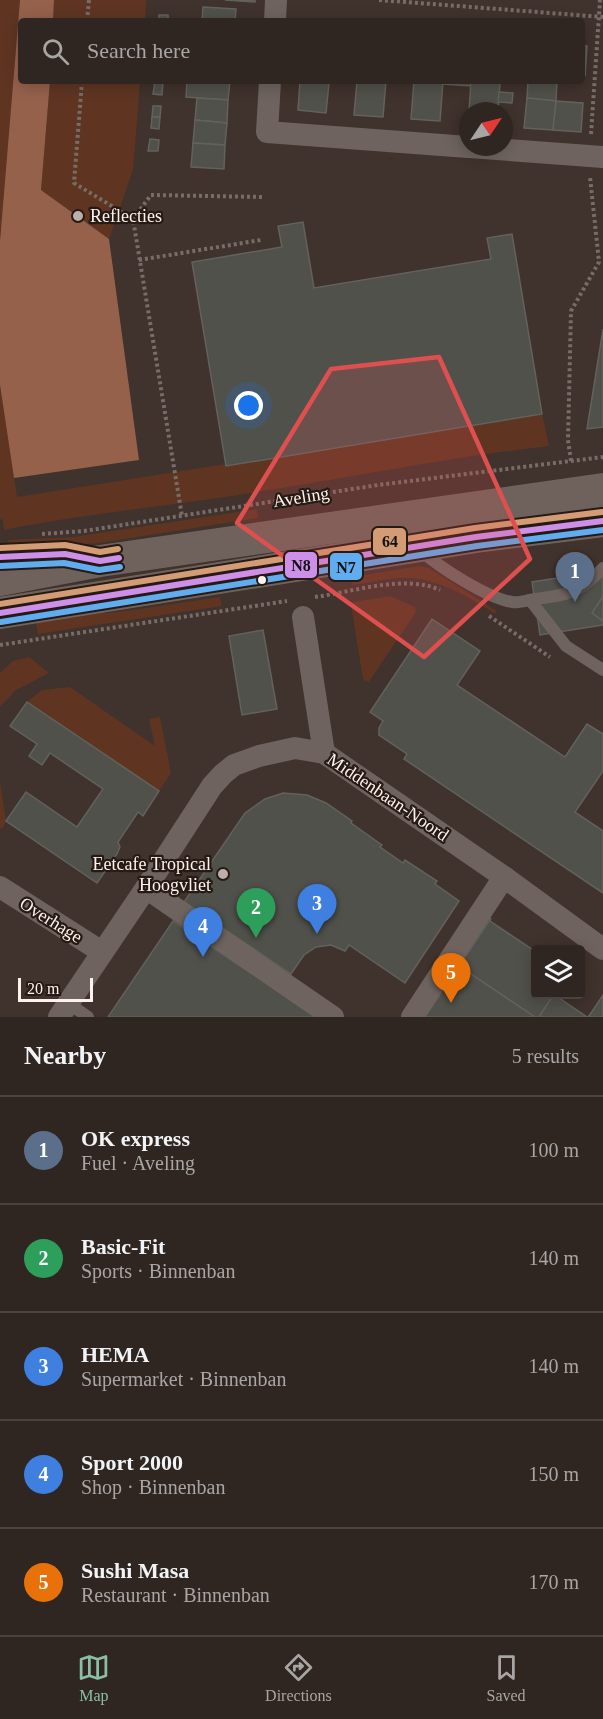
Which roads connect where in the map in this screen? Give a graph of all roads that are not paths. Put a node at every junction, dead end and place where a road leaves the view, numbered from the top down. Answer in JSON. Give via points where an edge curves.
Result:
{"nodes":[{"id":1,"x":276,"y":0,"type":"edge"},
{"id":2,"x":275,"y":18,"type":"edge"},
{"id":3,"x":270,"y":84,"type":"edge"},
{"id":4,"x":459,"y":146,"type":"edge"},
{"id":5,"x":513,"y":150,"type":"edge"},
{"id":6,"x":596,"y":156,"type":"edge"},
{"id":7,"x":603,"y":489,"type":"edge"},
{"id":8,"x":603,"y":521,"type":"edge"},
{"id":9,"x":417,"y":547,"type":"junction"},
{"id":10,"x":0,"y":557,"type":"edge"},
{"id":11,"x":100,"y":561,"type":"junction"},
{"id":12,"x":603,"y":568,"type":"edge"},
{"id":13,"x":0,"y":580,"type":"edge"},
{"id":14,"x":530,"y":600,"type":"junction"},
{"id":15,"x":0,"y":613,"type":"edge"},
{"id":16,"x":303,"y":617,"type":"dead end"},
{"id":17,"x":603,"y":670,"type":"edge"},
{"id":18,"x":324,"y":753,"type":"junction"},
{"id":19,"x":504,"y":877,"type":"junction"},
{"id":20,"x":0,"y":887,"type":"edge"},
{"id":21,"x":146,"y":888,"type":"junction"},
{"id":22,"x":603,"y":949,"type":"edge"},
{"id":23,"x":102,"y":952,"type":"junction"},
{"id":24,"x":64,"y":1010,"type":"edge"},
{"id":25,"x":88,"y":1017,"type":"edge"},
{"id":26,"x":333,"y":1017,"type":"edge"},
{"id":27,"x":412,"y":1017,"type":"edge"}],
"edges":[{"from":1,"to":2,"type":"street"},
{"from":3,"to":4,"type":"street","via":[[267,132]]},
{"from":5,"to":6,"type":"street"},
{"from":7,"to":11,"type":"main road","name":"Aveling"},
{"from":8,"to":9,"type":"main road"},
{"from":9,"to":14,"type":"lane","via":[[488,594],[513,602]]},
{"from":9,"to":15,"type":"main road"},
{"from":10,"to":11,"type":"lane","name":"Aveling","via":[[65,554]]},
{"from":11,"to":13,"type":"main road","name":"Aveling"},
{"from":12,"to":14,"type":"lane","via":[[590,583],[569,594]]},
{"from":14,"to":17,"type":"lane","via":[[566,646]]},
{"from":16,"to":18,"type":"street"},
{"from":18,"to":19,"type":"street","name":"Middenbaan-Noord"},
{"from":18,"to":21,"type":"street","name":"Middenbaan-Noord","via":[[295,748],[234,765],[212,786]]},
{"from":19,"to":22,"type":"street","name":"Middenbaan-Noord"},
{"from":19,"to":27,"type":"street"},
{"from":20,"to":23,"type":"street","name":"Overhage"},
{"from":21,"to":23,"type":"street","name":"Middenbaan-Noord"},
{"from":21,"to":26,"type":"street"},
{"from":23,"to":24,"type":"street","name":"Middenbaan-Noord"},
{"from":24,"to":25,"type":"lane"}]}
